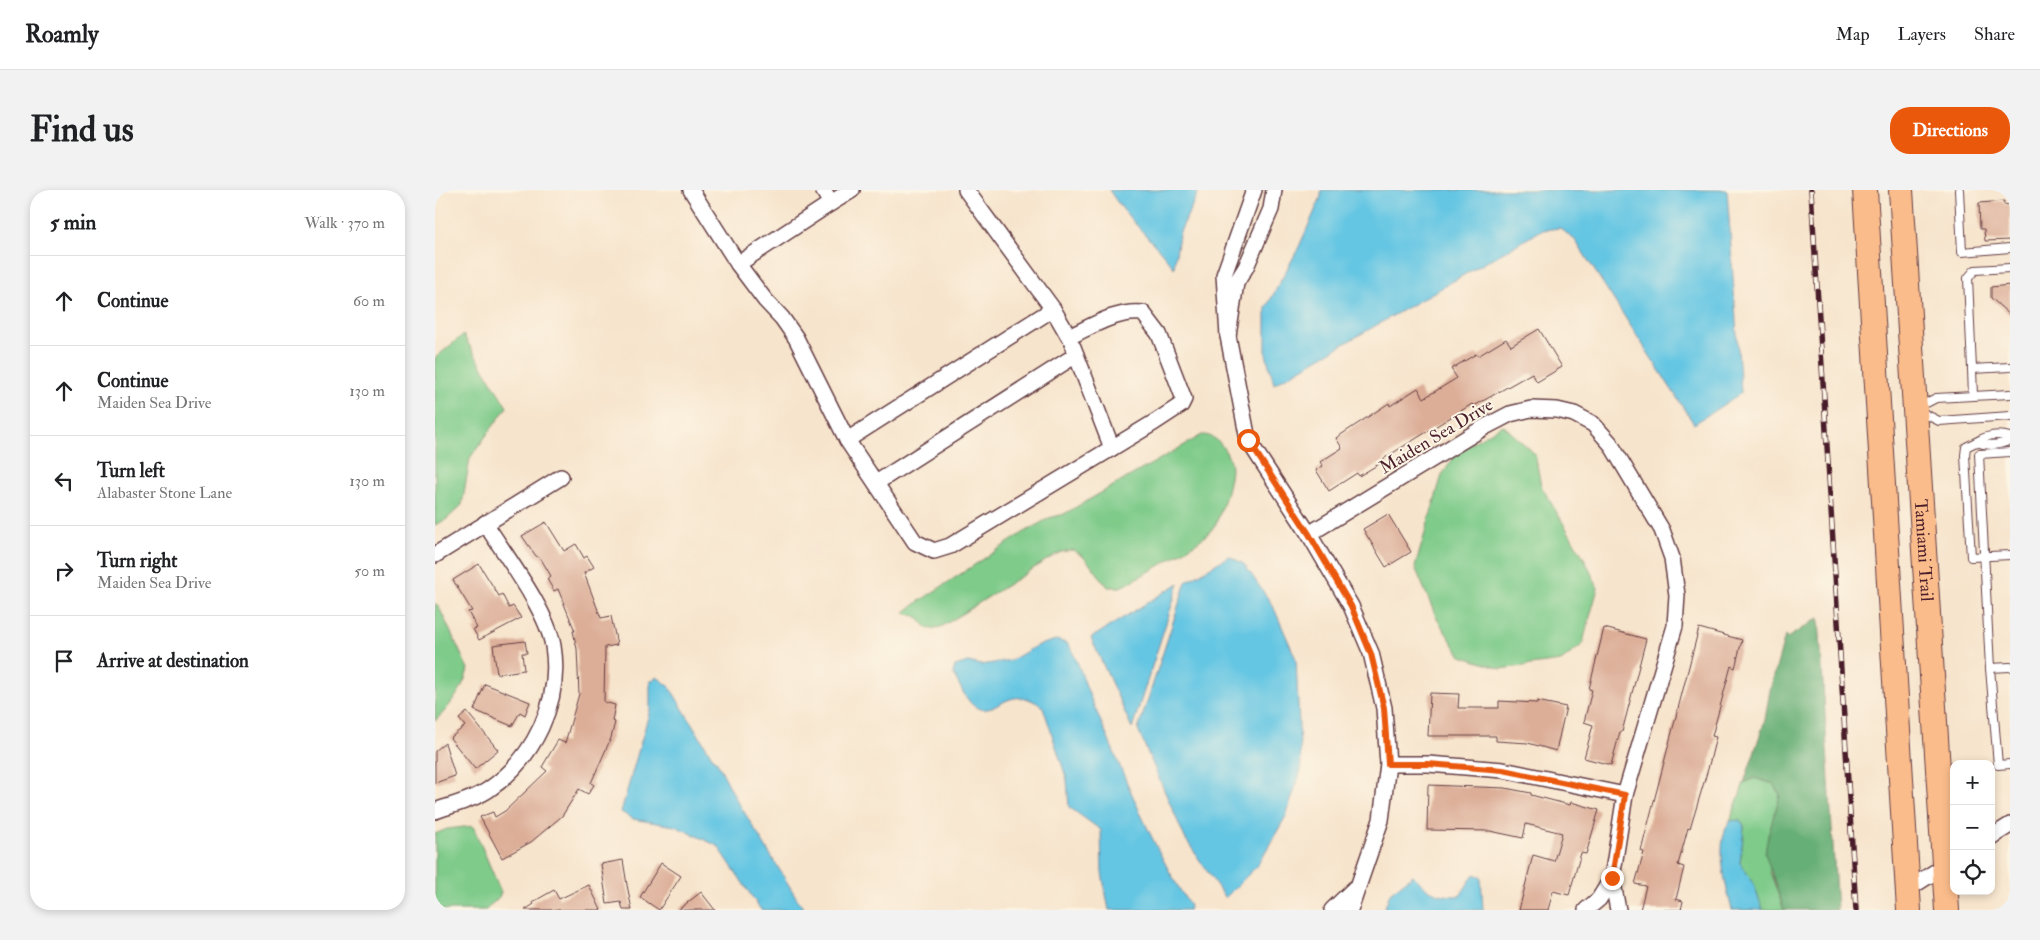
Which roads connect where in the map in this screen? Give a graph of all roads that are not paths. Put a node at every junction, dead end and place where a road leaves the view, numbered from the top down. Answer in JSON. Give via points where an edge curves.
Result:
{"nodes":[{"id":1,"x":691,"y":190,"type":"edge"},
{"id":2,"x":852,"y":190,"type":"edge"},
{"id":3,"x":966,"y":190,"type":"edge"},
{"id":4,"x":1254,"y":190,"type":"edge"},
{"id":5,"x":1274,"y":190,"type":"edge"},
{"id":6,"x":1865,"y":190,"type":"edge"},
{"id":7,"x":1901,"y":190,"type":"edge"},
{"id":8,"x":1959,"y":190,"type":"edge"},
{"id":9,"x":827,"y":196,"type":"edge"},
{"id":10,"x":2010,"y":248,"type":"edge"},
{"id":11,"x":738,"y":264,"type":"junction"},
{"id":12,"x":2010,"y":268,"type":"edge"},
{"id":13,"x":1053,"y":309,"type":"junction"},
{"id":14,"x":1228,"y":336,"type":"junction"},
{"id":15,"x":1069,"y":337,"type":"junction"},
{"id":16,"x":1076,"y":355,"type":"junction"},
{"id":17,"x":2010,"y":368,"type":"edge"},
{"id":18,"x":1972,"y":369,"type":"junction"},
{"id":19,"x":2010,"y":394,"type":"edge"},
{"id":20,"x":1973,"y":396,"type":"junction"},
{"id":21,"x":1915,"y":409,"type":"junction"},
{"id":22,"x":1878,"y":410,"type":"junction"},
{"id":23,"x":2010,"y":416,"type":"edge"},
{"id":24,"x":2010,"y":439,"type":"edge"},
{"id":25,"x":847,"y":440,"type":"junction"},
{"id":26,"x":1113,"y":448,"type":"junction"},
{"id":27,"x":2010,"y":452,"type":"edge"},
{"id":28,"x":561,"y":477,"type":"dead end"},
{"id":29,"x":877,"y":483,"type":"junction"},
{"id":30,"x":485,"y":523,"type":"junction"},
{"id":31,"x":1309,"y":534,"type":"junction"},
{"id":32,"x":435,"y":555,"type":"edge"},
{"id":33,"x":2010,"y":555,"type":"edge"},
{"id":34,"x":1985,"y":557,"type":"junction"},
{"id":35,"x":2010,"y":667,"type":"edge"},
{"id":36,"x":1990,"y":668,"type":"junction"},
{"id":37,"x":1388,"y":764,"type":"junction"},
{"id":38,"x":2010,"y":764,"type":"edge"},
{"id":39,"x":1625,"y":795,"type":"junction"},
{"id":40,"x":435,"y":811,"type":"edge"},
{"id":41,"x":2010,"y":825,"type":"edge"},
{"id":42,"x":1995,"y":834,"type":"edge"},
{"id":43,"x":1949,"y":864,"type":"edge"},
{"id":44,"x":1612,"y":878,"type":"junction"},
{"id":45,"x":1358,"y":885,"type":"junction"},
{"id":46,"x":1909,"y":900,"type":"edge"},
{"id":47,"x":1332,"y":910,"type":"edge"},
{"id":48,"x":1350,"y":910,"type":"edge"},
{"id":49,"x":1586,"y":910,"type":"edge"},
{"id":50,"x":1618,"y":910,"type":"edge"},
{"id":51,"x":1947,"y":910,"type":"edge"}],
"edges":[{"from":1,"to":11,"type":"street"},
{"from":2,"to":9,"type":"street"},
{"from":3,"to":13,"type":"street"},
{"from":4,"to":14,"type":"street","via":[[1224,275]]},
{"from":5,"to":14,"type":"street","via":[[1271,209],[1236,283]]},
{"from":6,"to":22,"type":"main road","name":"Tamiami Trail"},
{"from":7,"to":21,"type":"main road","name":"Tamiami Trail"},
{"from":8,"to":10,"type":"lane","via":[[1962,252]]},
{"from":9,"to":11,"type":"street"},
{"from":11,"to":25,"type":"street","via":[[796,338]]},
{"from":12,"to":18,"type":"lane","via":[[1975,270],[1967,278]]},
{"from":13,"to":15,"type":"street"},
{"from":13,"to":25,"type":"street"},
{"from":14,"to":31,"type":"street","via":[[1248,440]]},
{"from":15,"to":16,"type":"street"},
{"from":15,"to":26,"type":"street","via":[[1131,312],[1143,313],[1159,334],[1184,400],[1176,409]]},
{"from":16,"to":26,"type":"street"},
{"from":16,"to":29,"type":"street"},
{"from":17,"to":18,"type":"lane"},
{"from":18,"to":20,"type":"lane"},
{"from":19,"to":20,"type":"lane"},
{"from":20,"to":21,"type":"lane","via":[[1937,398]]},
{"from":21,"to":22,"type":"main road"},
{"from":21,"to":23,"type":"lane","via":[[1939,422]]},
{"from":21,"to":43,"type":"main road","name":"Tamiami Trail"},
{"from":22,"to":46,"type":"main road","name":"Tamiami Trail"},
{"from":24,"to":34,"type":"lane","via":[[2003,444],[1976,442],[1966,447],[1971,557]]},
{"from":25,"to":29,"type":"street"},
{"from":26,"to":29,"type":"street","via":[[950,546],[934,552],[915,542]]},
{"from":27,"to":34,"type":"lane","via":[[1979,454]]},
{"from":28,"to":30,"type":"street"},
{"from":30,"to":32,"type":"street"},
{"from":30,"to":40,"type":"street","via":[[540,611],[553,645],[554,680],[548,712],[533,745],[511,773],[487,791]]},
{"from":31,"to":37,"type":"street","via":[[1351,606],[1371,654],[1384,708]]},
{"from":31,"to":39,"type":"street","name":"Maiden Sea Drive","via":[[1510,414],[1531,409],[1557,410],[1593,424],[1610,443],[1662,530],[1672,558],[1677,595],[1675,626]]},
{"from":33,"to":34,"type":"lane"},
{"from":34,"to":36,"type":"lane"},
{"from":35,"to":36,"type":"lane"},
{"from":36,"to":38,"type":"lane","via":[[1998,764]]},
{"from":37,"to":39,"type":"street","via":[[1503,770]]},
{"from":37,"to":45,"type":"street","via":[[1381,820]]},
{"from":39,"to":44,"type":"street","name":"Maiden Sea Drive"},
{"from":41,"to":42,"type":"street"},
{"from":43,"to":46,"type":"street"},
{"from":43,"to":51,"type":"main road","name":"Tamiami Trail"},
{"from":44,"to":49,"type":"street","via":[[1599,899]]},
{"from":44,"to":50,"type":"street"},
{"from":45,"to":47,"type":"street"},
{"from":45,"to":48,"type":"street"}]}
